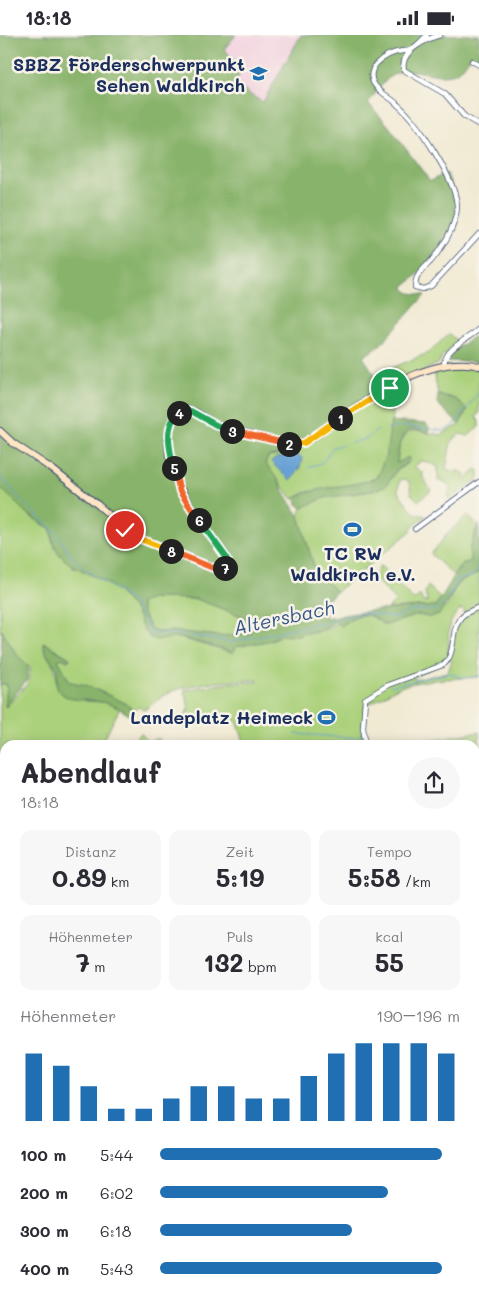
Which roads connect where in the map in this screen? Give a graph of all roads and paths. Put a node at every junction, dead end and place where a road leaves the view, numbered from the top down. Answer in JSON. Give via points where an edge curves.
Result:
{"nodes":[{"id":1,"x":427,"y":35,"type":"edge"},
{"id":2,"x":440,"y":35,"type":"edge"},
{"id":3,"x":410,"y":50,"type":"junction"},
{"id":4,"x":472,"y":61,"type":"dead end"},
{"id":5,"x":479,"y":65,"type":"edge"},
{"id":6,"x":479,"y":125,"type":"edge"},
{"id":7,"x":479,"y":234,"type":"edge"},
{"id":8,"x":479,"y":329,"type":"edge"},
{"id":9,"x":444,"y":365,"type":"junction"},
{"id":10,"x":479,"y":366,"type":"edge"},
{"id":11,"x":0,"y":431,"type":"edge"},
{"id":12,"x":479,"y":482,"type":"edge"},
{"id":13,"x":414,"y":529,"type":"dead end"},
{"id":14,"x":479,"y":607,"type":"edge"},
{"id":15,"x":365,"y":740,"type":"edge"}],
"edges":[{"from":1,"to":3,"type":"street"},
{"from":2,"to":3,"type":"street"},
{"from":3,"to":6,"type":"street","via":[[403,60],[404,70],[444,94],[464,116]]},
{"from":3,"to":7,"type":"street","via":[[392,53],[375,65],[371,73],[373,82],[407,114],[440,162],[452,184],[457,207],[450,231],[436,255],[416,278],[414,287],[423,289],[431,286]]},
{"from":4,"to":5,"type":"street"},
{"from":8,"to":9,"type":"street","via":[[448,352]]},
{"from":9,"to":10,"type":"street"},
{"from":9,"to":11,"type":"street","via":[[376,395],[299,444],[284,444],[233,431],[191,411],[176,414],[169,442],[180,492],[226,557],[227,567],[223,570],[199,564],[133,536],[98,505]]},
{"from":12,"to":13,"type":"street"},
{"from":14,"to":15,"type":"street","via":[[460,618],[449,658],[443,665],[396,682],[365,699]]}]}
